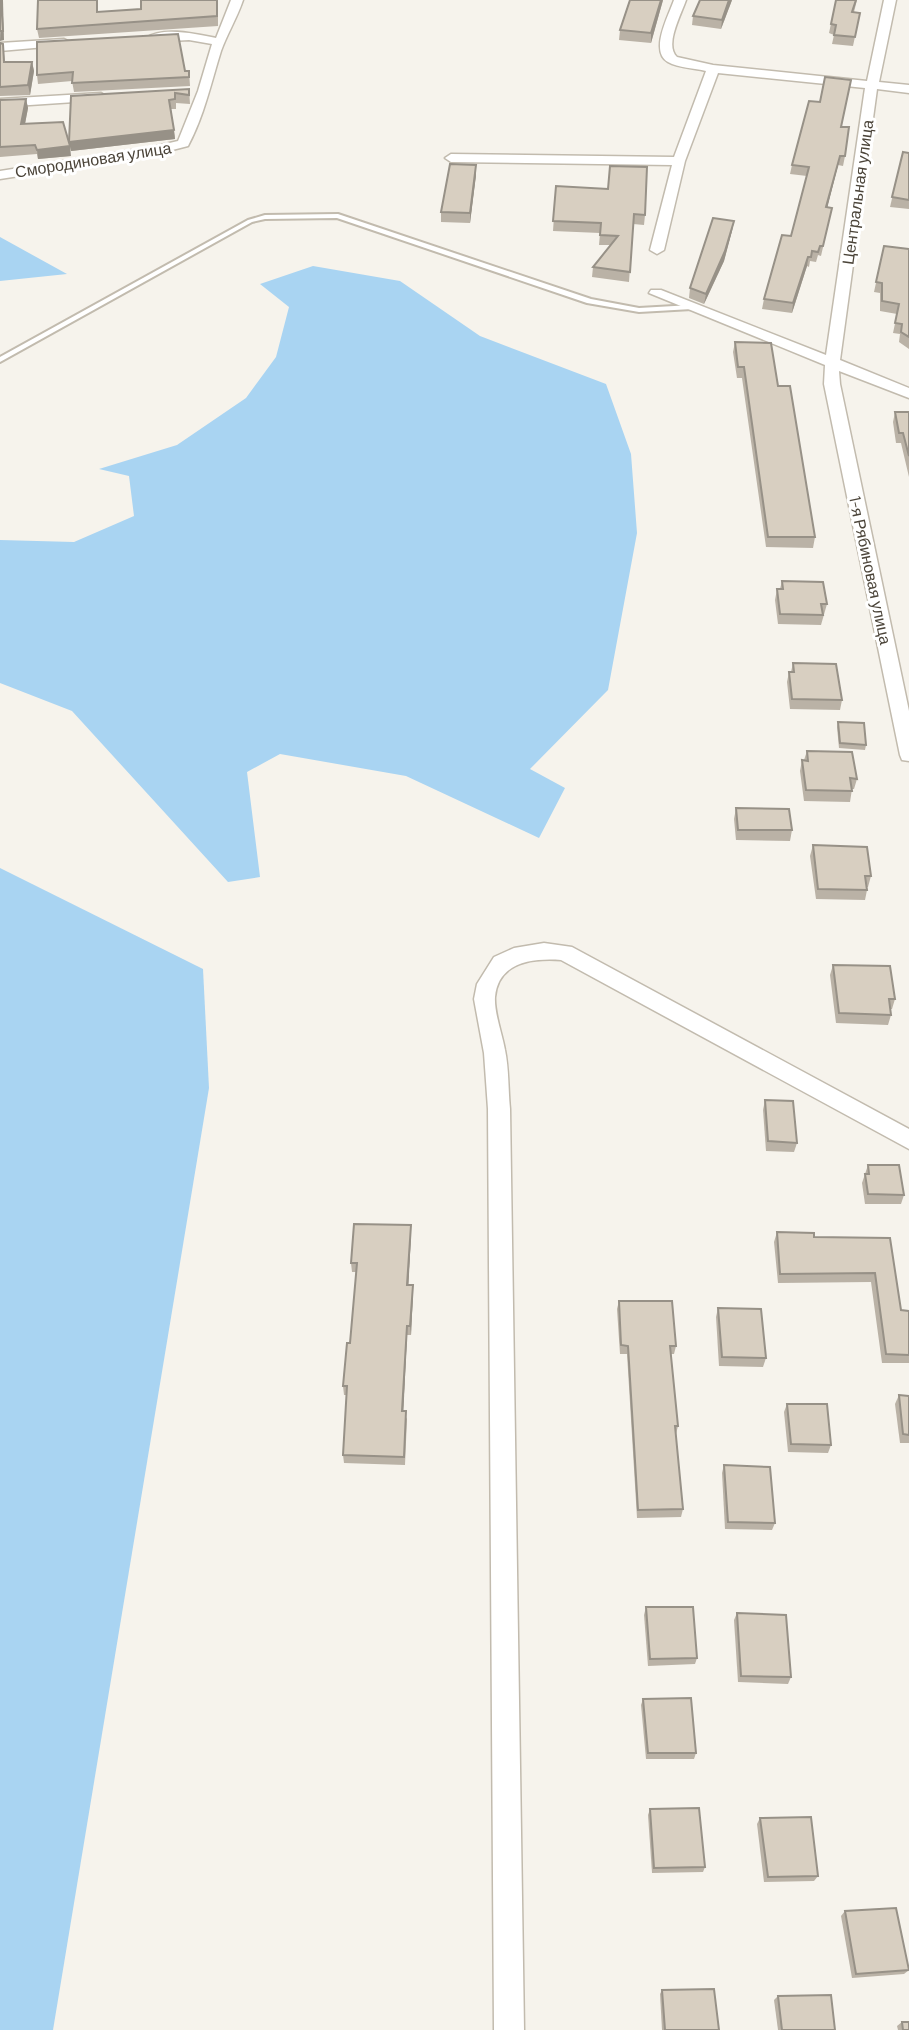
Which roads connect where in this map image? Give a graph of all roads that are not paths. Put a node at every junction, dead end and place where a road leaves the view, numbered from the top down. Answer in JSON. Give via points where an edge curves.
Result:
{"nodes":[{"id":1,"x":237,"y":0,"type":"edge"},
{"id":2,"x":680,"y":0,"type":"edge"},
{"id":3,"x":890,"y":0,"type":"edge"},
{"id":4,"x":140,"y":38,"type":"edge"},
{"id":5,"x":84,"y":42,"type":"edge"},
{"id":6,"x":219,"y":42,"type":"junction"},
{"id":7,"x":0,"y":47,"type":"edge"},
{"id":8,"x":713,"y":69,"type":"junction"},
{"id":9,"x":872,"y":85,"type":"junction"},
{"id":10,"x":909,"y":89,"type":"edge"},
{"id":11,"x":109,"y":96,"type":"edge"},
{"id":12,"x":0,"y":103,"type":"edge"},
{"id":13,"x":451,"y":158,"type":"dead end"},
{"id":14,"x":679,"y":161,"type":"junction"},
{"id":15,"x":0,"y":175,"type":"edge"},
{"id":16,"x":657,"y":250,"type":"dead end"},
{"id":17,"x":656,"y":293,"type":"dead end"},
{"id":18,"x":692,"y":307,"type":"junction"},
{"id":19,"x":0,"y":360,"type":"edge"},
{"id":20,"x":831,"y":362,"type":"junction"},
{"id":21,"x":832,"y":384,"type":"joint"},
{"id":22,"x":909,"y":393,"type":"edge"},
{"id":23,"x":909,"y":755,"type":"edge"},
{"id":24,"x":909,"y":1140,"type":"edge"},
{"id":25,"x":509,"y":2030,"type":"edge"}],
"edges":[{"from":1,"to":6,"type":"street"},
{"from":2,"to":8,"type":"street","via":[[665,51],[681,63]]},
{"from":3,"to":9,"type":"street","name":"Центральная улица"},
{"from":4,"to":6,"type":"street","via":[[189,36]]},
{"from":5,"to":7,"type":"street"},
{"from":6,"to":15,"type":"street","name":"Смородиновая улица","via":[[184,141],[177,146]]},
{"from":8,"to":9,"type":"street"},
{"from":8,"to":14,"type":"street"},
{"from":9,"to":10,"type":"street"},
{"from":9,"to":20,"type":"street","name":"Центральная улица"},
{"from":11,"to":12,"type":"street"},
{"from":13,"to":14,"type":"street"},
{"from":14,"to":16,"type":"street"},
{"from":17,"to":18,"type":"street"},
{"from":18,"to":19,"type":"lane","via":[[639,310],[590,301],[338,216],[265,217],[250,221]]},
{"from":18,"to":20,"type":"street"},
{"from":20,"to":21,"type":"street","name":"Центральная улица"},
{"from":20,"to":22,"type":"street"},
{"from":21,"to":23,"type":"street","name":"1-я Рябиновая улица"},
{"from":24,"to":25,"type":"street","via":[[565,953],[514,956],[501,963],[488,984],[484,999],[495,1053],[499,1109]]}]}
